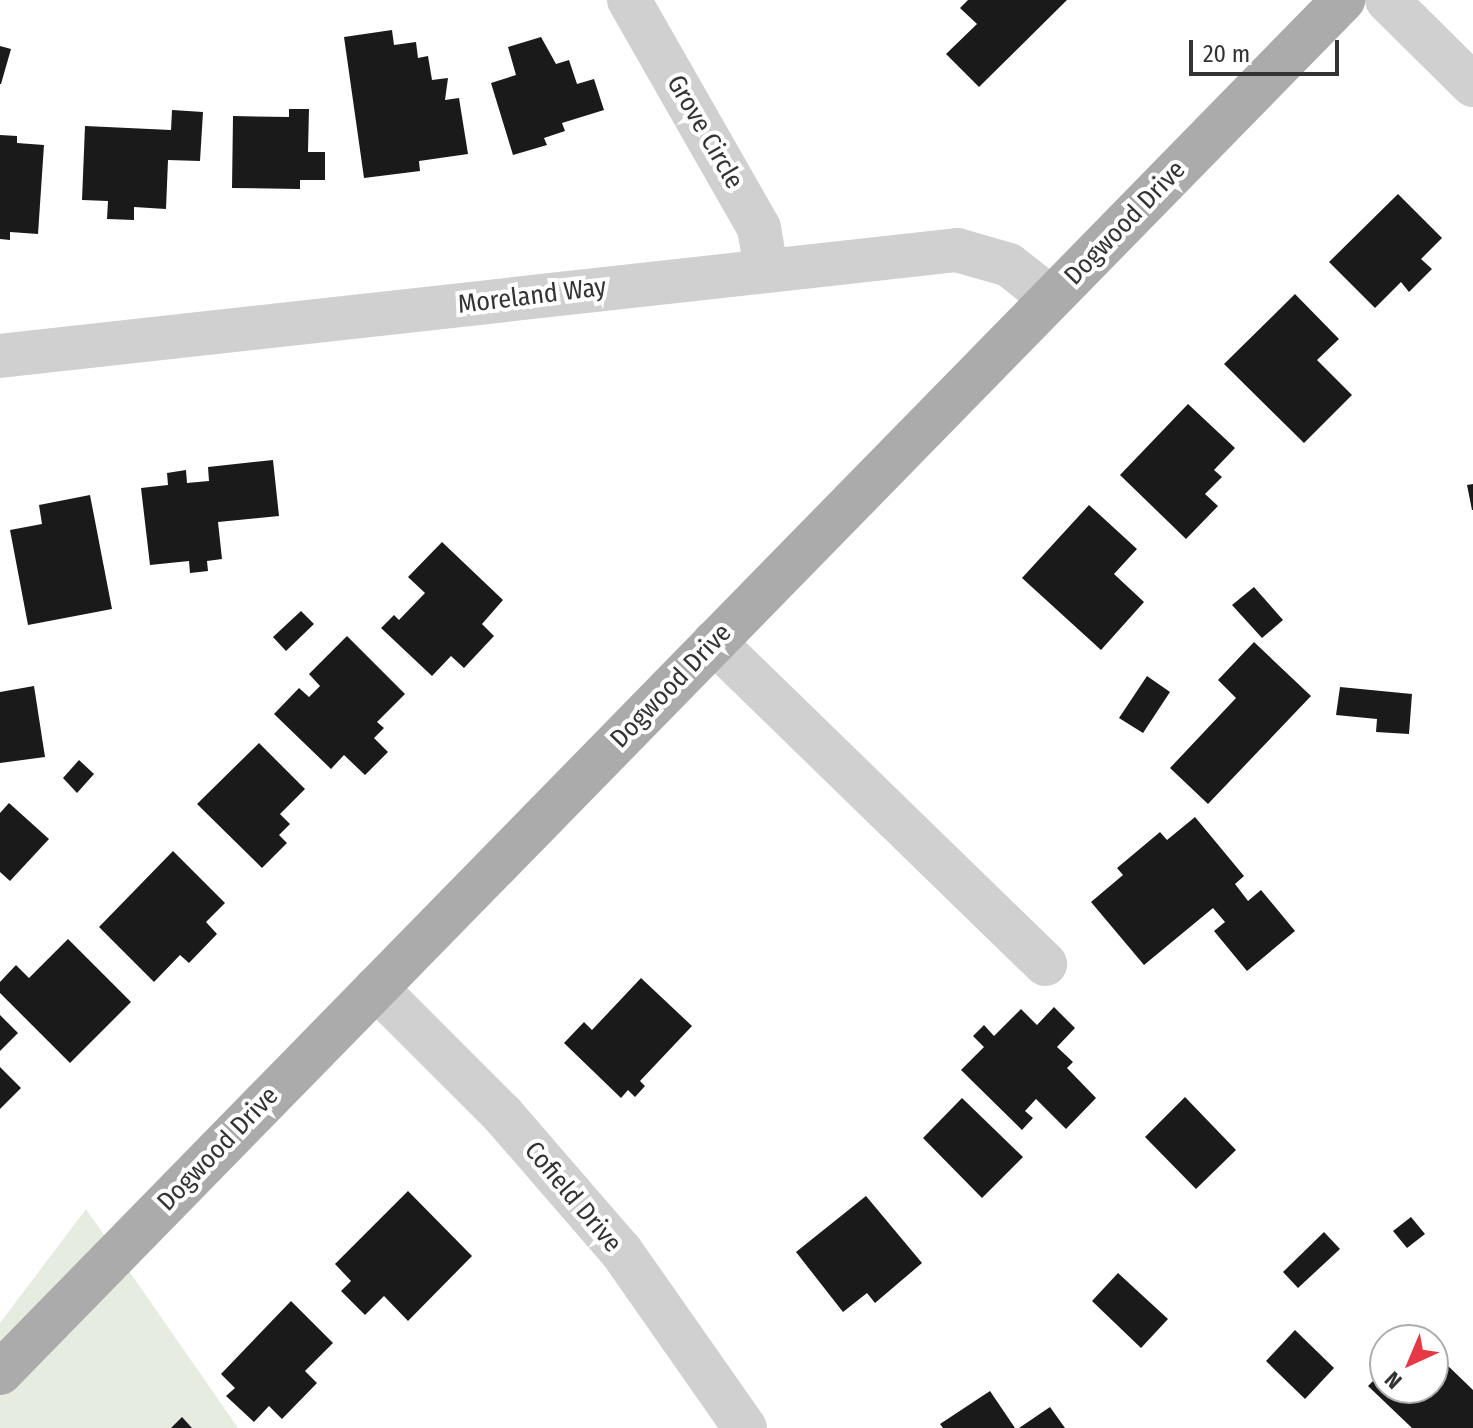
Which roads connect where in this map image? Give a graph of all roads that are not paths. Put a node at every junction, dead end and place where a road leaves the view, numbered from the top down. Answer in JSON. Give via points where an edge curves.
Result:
{"nodes":[{"id":1,"x":629,"y":0,"type":"edge"},
{"id":2,"x":1343,"y":0,"type":"edge"},
{"id":3,"x":1387,"y":0,"type":"edge"},
{"id":4,"x":1473,"y":85,"type":"edge"},
{"id":5,"x":766,"y":269,"type":"junction"},
{"id":6,"x":1051,"y":298,"type":"junction"},
{"id":7,"x":0,"y":356,"type":"edge"},
{"id":8,"x":714,"y":642,"type":"junction"},
{"id":9,"x":1045,"y":964,"type":"dead end"},
{"id":10,"x":376,"y":988,"type":"junction"},
{"id":11,"x":0,"y":1373,"type":"edge"},
{"id":12,"x":745,"y":1428,"type":"edge"}],
"edges":[{"from":1,"to":5,"type":"street","name":"Grove Circle","via":[[759,228]]},
{"from":2,"to":6,"type":"main road","name":"Dogwood Drive"},
{"from":3,"to":4,"type":"street"},
{"from":5,"to":6,"type":"street","name":"Moreland Way","via":[[957,250],[1009,265]]},
{"from":5,"to":7,"type":"street","name":"Moreland Way"},
{"from":6,"to":8,"type":"main road","name":"Dogwood Drive"},
{"from":8,"to":9,"type":"street"},
{"from":8,"to":10,"type":"main road","name":"Dogwood Drive"},
{"from":10,"to":11,"type":"main road","name":"Dogwood Drive"},
{"from":10,"to":12,"type":"street","name":"Cofield Drive","via":[[503,1115],[621,1251]]}]}
